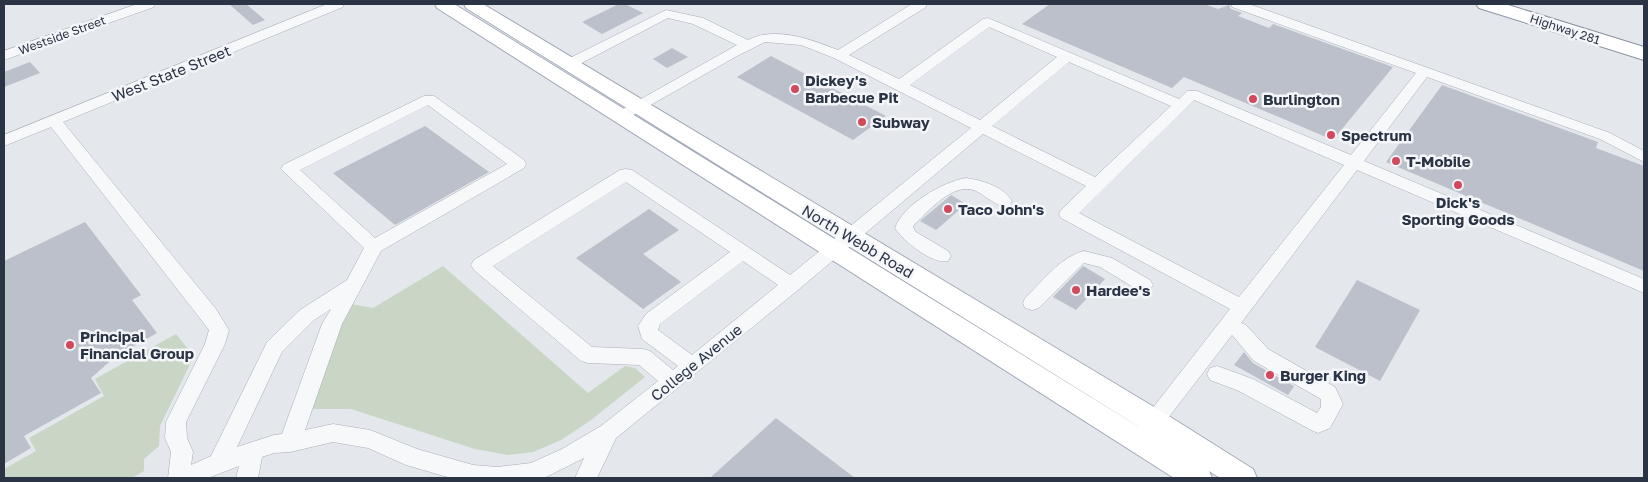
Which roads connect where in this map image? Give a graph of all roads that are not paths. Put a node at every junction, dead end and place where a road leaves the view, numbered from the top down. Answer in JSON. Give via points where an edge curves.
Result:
{"nodes":[{"id":1,"x":149,"y":4,"type":"edge"},
{"id":2,"x":338,"y":4,"type":"edge"},
{"id":3,"x":443,"y":4,"type":"edge"},
{"id":4,"x":472,"y":4,"type":"edge"},
{"id":5,"x":921,"y":4,"type":"edge"},
{"id":6,"x":1237,"y":4,"type":"edge"},
{"id":7,"x":1486,"y":4,"type":"edge"},
{"id":8,"x":1520,"y":4,"type":"edge"},
{"id":9,"x":1644,"y":42,"type":"edge"},
{"id":10,"x":747,"y":45,"type":"junction"},
{"id":11,"x":1644,"y":54,"type":"edge"},
{"id":12,"x":839,"y":55,"type":"junction"},
{"id":13,"x":4,"y":56,"type":"edge"},
{"id":14,"x":1067,"y":56,"type":"junction"},
{"id":15,"x":569,"y":64,"type":"junction"},
{"id":16,"x":1424,"y":72,"type":"junction"},
{"id":17,"x":900,"y":84,"type":"junction"},
{"id":18,"x":1181,"y":105,"type":"junction"},
{"id":19,"x":629,"y":111,"type":"junction"},
{"id":20,"x":54,"y":121,"type":"junction"},
{"id":21,"x":981,"y":126,"type":"junction"},
{"id":22,"x":4,"y":141,"type":"edge"},
{"id":23,"x":1644,"y":157,"type":"edge"},
{"id":24,"x":1353,"y":162,"type":"junction"},
{"id":25,"x":1097,"y":185,"type":"junction"},
{"id":26,"x":1004,"y":201,"type":"dead end"},
{"id":27,"x":843,"y":243,"type":"junction"},
{"id":28,"x":374,"y":247,"type":"junction"},
{"id":29,"x":743,"y":252,"type":"junction"},
{"id":30,"x":942,"y":256,"type":"dead end"},
{"id":31,"x":792,"y":285,"type":"junction"},
{"id":32,"x":1144,"y":285,"type":"dead end"},
{"id":33,"x":353,"y":286,"type":"junction"},
{"id":34,"x":1644,"y":286,"type":"edge"},
{"id":35,"x":1032,"y":303,"type":"dead end"},
{"id":36,"x":1242,"y":306,"type":"junction"},
{"id":37,"x":1239,"y":330,"type":"dead end"},
{"id":38,"x":692,"y":366,"type":"junction"},
{"id":39,"x":1217,"y":374,"type":"dead end"},
{"id":40,"x":673,"y":381,"type":"junction"},
{"id":41,"x":1154,"y":422,"type":"junction"},
{"id":42,"x":608,"y":432,"type":"junction"},
{"id":43,"x":1139,"y":442,"type":"junction"},
{"id":44,"x":290,"y":443,"type":"junction"},
{"id":45,"x":253,"y":451,"type":"junction"},
{"id":46,"x":219,"y":463,"type":"junction"},
{"id":47,"x":451,"y":473,"type":"edge"},
{"id":48,"x":536,"y":476,"type":"edge"},
{"id":49,"x":179,"y":478,"type":"edge"},
{"id":50,"x":186,"y":478,"type":"edge"},
{"id":51,"x":247,"y":478,"type":"edge"},
{"id":52,"x":586,"y":478,"type":"edge"},
{"id":53,"x":1198,"y":478,"type":"edge"},
{"id":54,"x":1243,"y":478,"type":"edge"}],
"edges":[{"from":1,"to":13,"type":"street","name":"Westside Street"},
{"from":2,"to":20,"type":"street","name":"West State Street"},
{"from":3,"to":19,"type":"main road","name":"North Webb Road"},
{"from":4,"to":15,"type":"main road","name":"North Webb Road"},
{"from":5,"to":12,"type":"street"},
{"from":6,"to":16,"type":"street"},
{"from":7,"to":11,"type":"highway","name":"Highway 281"},
{"from":8,"to":9,"type":"highway","name":"Highway 281"},
{"from":10,"to":12,"type":"street","via":[[763,38],[803,40]]},
{"from":10,"to":15,"type":"street","via":[[697,19],[666,14]]},
{"from":10,"to":19,"type":"street"},
{"from":12,"to":17,"type":"street"},
{"from":14,"to":17,"type":"street","via":[[988,22]]},
{"from":14,"to":18,"type":"street"},
{"from":14,"to":21,"type":"street","name":"College Avenue"},
{"from":15,"to":19,"type":"main road","name":"North Webb Road"},
{"from":16,"to":23,"type":"street","via":[[1604,136]]},
{"from":16,"to":24,"type":"street"},
{"from":17,"to":21,"type":"street"},
{"from":18,"to":24,"type":"street","via":[[1192,94]]},
{"from":18,"to":25,"type":"street"},
{"from":19,"to":27,"type":"main road","name":"North Webb Road"},
{"from":20,"to":22,"type":"street","name":"West State Street"},
{"from":20,"to":49,"type":"street","via":[[209,314],[218,330],[215,344],[176,422],[176,438],[182,452]]},
{"from":21,"to":25,"type":"street"},
{"from":21,"to":27,"type":"street","name":"College Avenue"},
{"from":24,"to":34,"type":"street"},
{"from":24,"to":36,"type":"street"},
{"from":25,"to":36,"type":"street","via":[[1067,214]]},
{"from":26,"to":30,"type":"street","via":[[978,185],[954,185],[906,222],[904,228],[910,236]]},
{"from":27,"to":31,"type":"street","name":"College Avenue"},
{"from":27,"to":41,"type":"main road","name":"North Webb Road"},
{"from":27,"to":43,"type":"main road","name":"North Webb Road"},
{"from":28,"to":28,"type":"street","via":[[289,169],[430,99],[518,164]]},
{"from":28,"to":33,"type":"street"},
{"from":29,"to":31,"type":"street"},
{"from":29,"to":38,"type":"street","via":[[648,326],[649,334]]},
{"from":29,"to":40,"type":"street","via":[[626,174],[480,265],[588,355],[644,357]]},
{"from":31,"to":38,"type":"street","name":"College Avenue"},
{"from":32,"to":35,"type":"street","via":[[1101,262],[1084,257],[1070,265]]},
{"from":33,"to":44,"type":"street","via":[[332,324]]},
{"from":33,"to":46,"type":"street","via":[[307,315],[274,347]]},
{"from":36,"to":41,"type":"street"},
{"from":37,"to":39,"type":"street","via":[[1261,355],[1328,393],[1333,405],[1323,422],[1318,424],[1246,385]]},
{"from":38,"to":40,"type":"street","name":"College Avenue"},
{"from":40,"to":42,"type":"street","name":"College Avenue"},
{"from":41,"to":43,"type":"street"},
{"from":41,"to":54,"type":"main road","name":"North Webb Road"},
{"from":42,"to":48,"type":"street","name":"College Avenue"},
{"from":42,"to":52,"type":"street"},
{"from":43,"to":53,"type":"main road","name":"North Webb Road"},
{"from":44,"to":45,"type":"street","name":"College Avenue"},
{"from":44,"to":47,"type":"street","name":"College Avenue","via":[[333,433],[370,439]]},
{"from":45,"to":46,"type":"street","name":"College Avenue"},
{"from":45,"to":51,"type":"street"},
{"from":46,"to":50,"type":"street","name":"College Avenue"},
{"from":47,"to":48,"type":"street","name":"College Avenue"}]}
